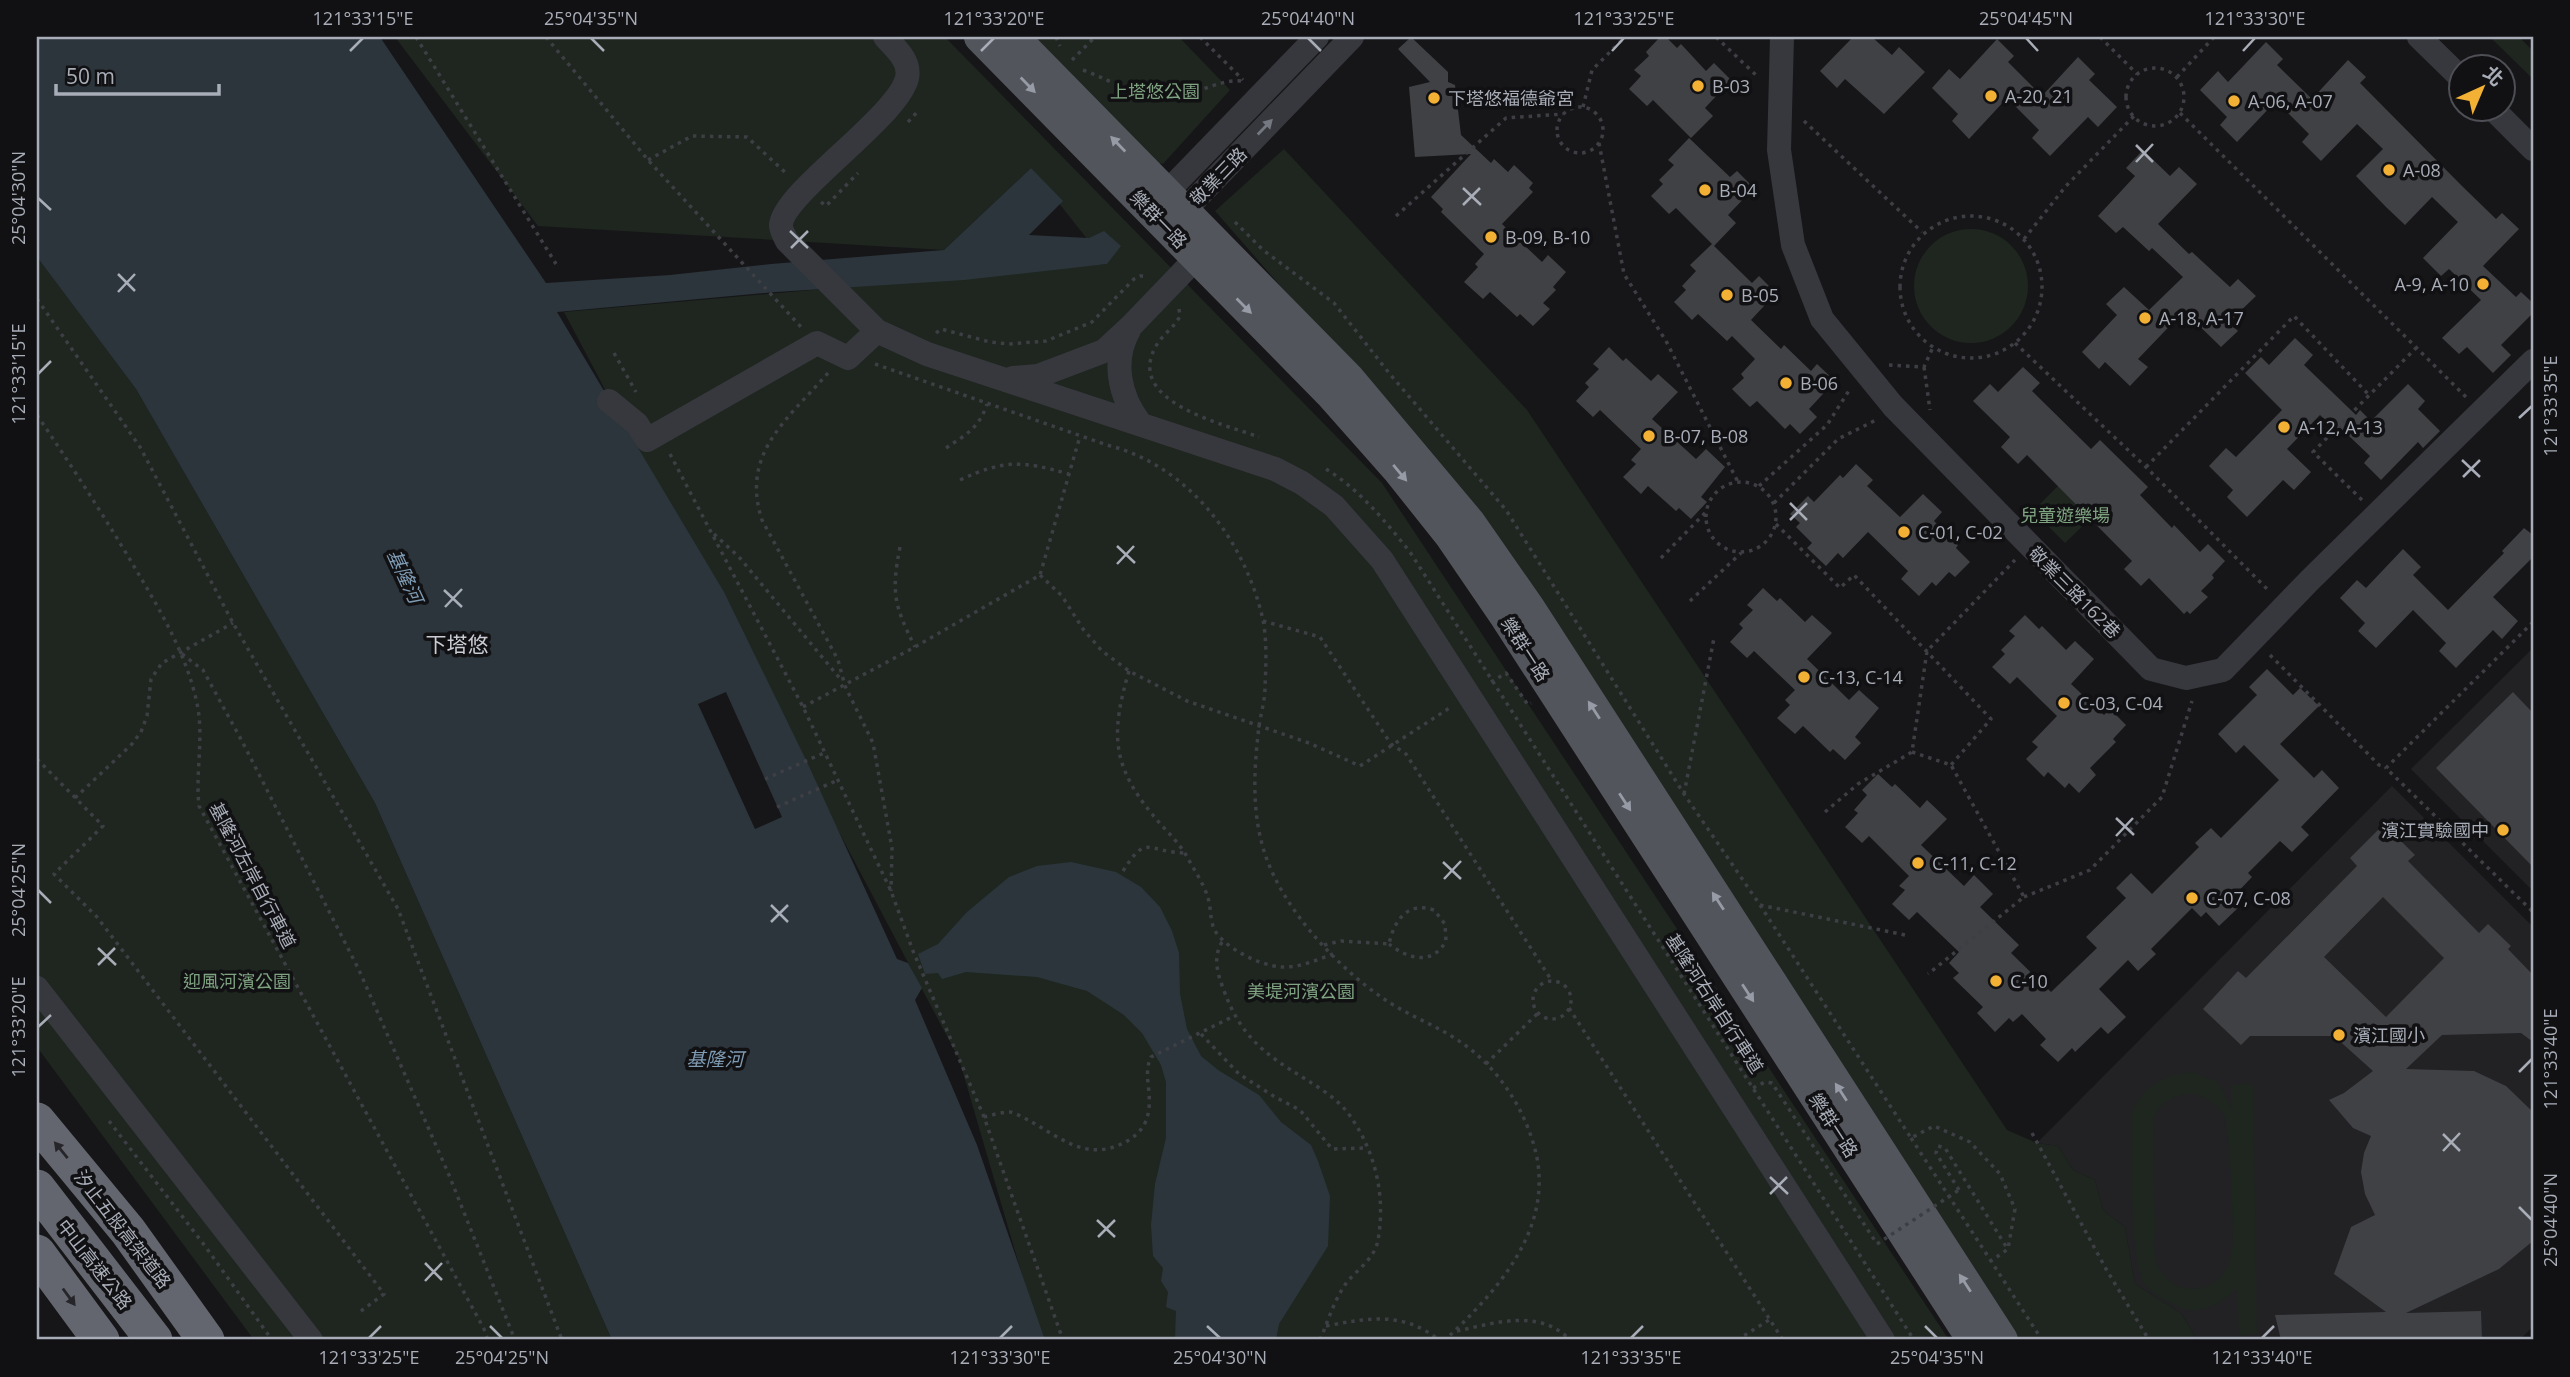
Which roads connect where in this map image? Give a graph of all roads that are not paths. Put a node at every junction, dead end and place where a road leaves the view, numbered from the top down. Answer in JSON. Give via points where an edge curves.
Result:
{"nodes":[{"id":1,"x":885,"y":37,"type":"edge"},
{"id":2,"x":980,"y":37,"type":"edge"},
{"id":3,"x":1013,"y":37,"type":"edge"},
{"id":4,"x":1317,"y":37,"type":"edge"},
{"id":5,"x":1352,"y":37,"type":"edge"},
{"id":6,"x":1782,"y":37,"type":"edge"},
{"id":7,"x":2419,"y":37,"type":"edge"},
{"id":8,"x":2434,"y":37,"type":"edge"},
{"id":9,"x":2450,"y":52,"type":"edge"},
{"id":10,"x":2448,"y":65,"type":"edge"},
{"id":11,"x":2518,"y":118,"type":"edge"},
{"id":12,"x":2506,"y":122,"type":"edge"},
{"id":13,"x":2533,"y":134,"type":"edge"},
{"id":14,"x":2533,"y":149,"type":"edge"},
{"id":15,"x":1169,"y":207,"type":"junction"},
{"id":16,"x":1215,"y":240,"type":"junction"},
{"id":17,"x":1131,"y":326,"type":"junction"},
{"id":18,"x":877,"y":331,"type":"junction"},
{"id":19,"x":2533,"y":361,"type":"edge"},
{"id":20,"x":998,"y":378,"type":"junction"},
{"id":21,"x":609,"y":401,"type":"dead end"},
{"id":22,"x":1140,"y":423,"type":"junction"},
{"id":23,"x":37,"y":988,"type":"edge"},
{"id":24,"x":37,"y":1121,"type":"edge"},
{"id":25,"x":37,"y":1188,"type":"edge"},
{"id":26,"x":37,"y":1253,"type":"edge"},
{"id":27,"x":101,"y":1340,"type":"edge"},
{"id":28,"x":153,"y":1340,"type":"edge"},
{"id":29,"x":206,"y":1340,"type":"edge"},
{"id":30,"x":311,"y":1340,"type":"edge"},
{"id":31,"x":1883,"y":1340,"type":"edge"},
{"id":32,"x":1973,"y":1340,"type":"edge"},
{"id":33,"x":2002,"y":1340,"type":"edge"}],
"edges":[{"from":1,"to":18,"type":"street","via":[[903,56],[908,76],[898,97],[804,190],[784,214],[781,226],[787,241]]},
{"from":2,"to":15,"type":"main road","name":"樂群一路","one_way":true},
{"from":15,"to":3,"type":"main road","name":"樂群一路","one_way":true},
{"from":4,"to":15,"type":"street","name":"敬業三路"},
{"from":15,"to":5,"type":"street","name":"敬業三路","one_way":true},
{"from":6,"to":19,"type":"street","name":"敬業三路162巷","via":[[1779,150],[1793,245],[1822,319],[1874,368],[1893,406],[2151,669],[2186,678],[2223,670]]},
{"from":7,"to":10,"type":"street"},
{"from":8,"to":9,"type":"street"},
{"from":11,"to":13,"type":"street"},
{"from":12,"to":14,"type":"street"},
{"from":15,"to":16,"type":"main road","name":"樂群一路"},
{"from":16,"to":17,"type":"street"},
{"from":16,"to":32,"type":"main road","name":"樂群一路","one_way":true,"via":[[1330,393],[1450,535]]},
{"from":33,"to":16,"type":"main road","name":"樂群一路","one_way":true,"via":[[1469,522],[1349,379]]},
{"from":17,"to":20,"type":"street","via":[[1104,351],[1073,364],[1038,376]]},
{"from":17,"to":22,"type":"street","via":[[1121,344],[1120,371],[1127,403]]},
{"from":18,"to":20,"type":"street"},
{"from":18,"to":21,"type":"street","via":[[848,358],[817,343],[647,439],[637,424]]},
{"from":20,"to":22,"type":"street"},
{"from":22,"to":31,"type":"street","via":[[1275,469],[1302,483],[1334,506],[1382,560]]},
{"from":23,"to":30,"type":"street"},
{"from":29,"to":24,"type":"highway","name":"汐止五股高架道路","one_way":true,"via":[[128,1231]]},
{"from":25,"to":28,"type":"highway","name":"中山高速公路"},
{"from":26,"to":27,"type":"highway","one_way":true}]}
